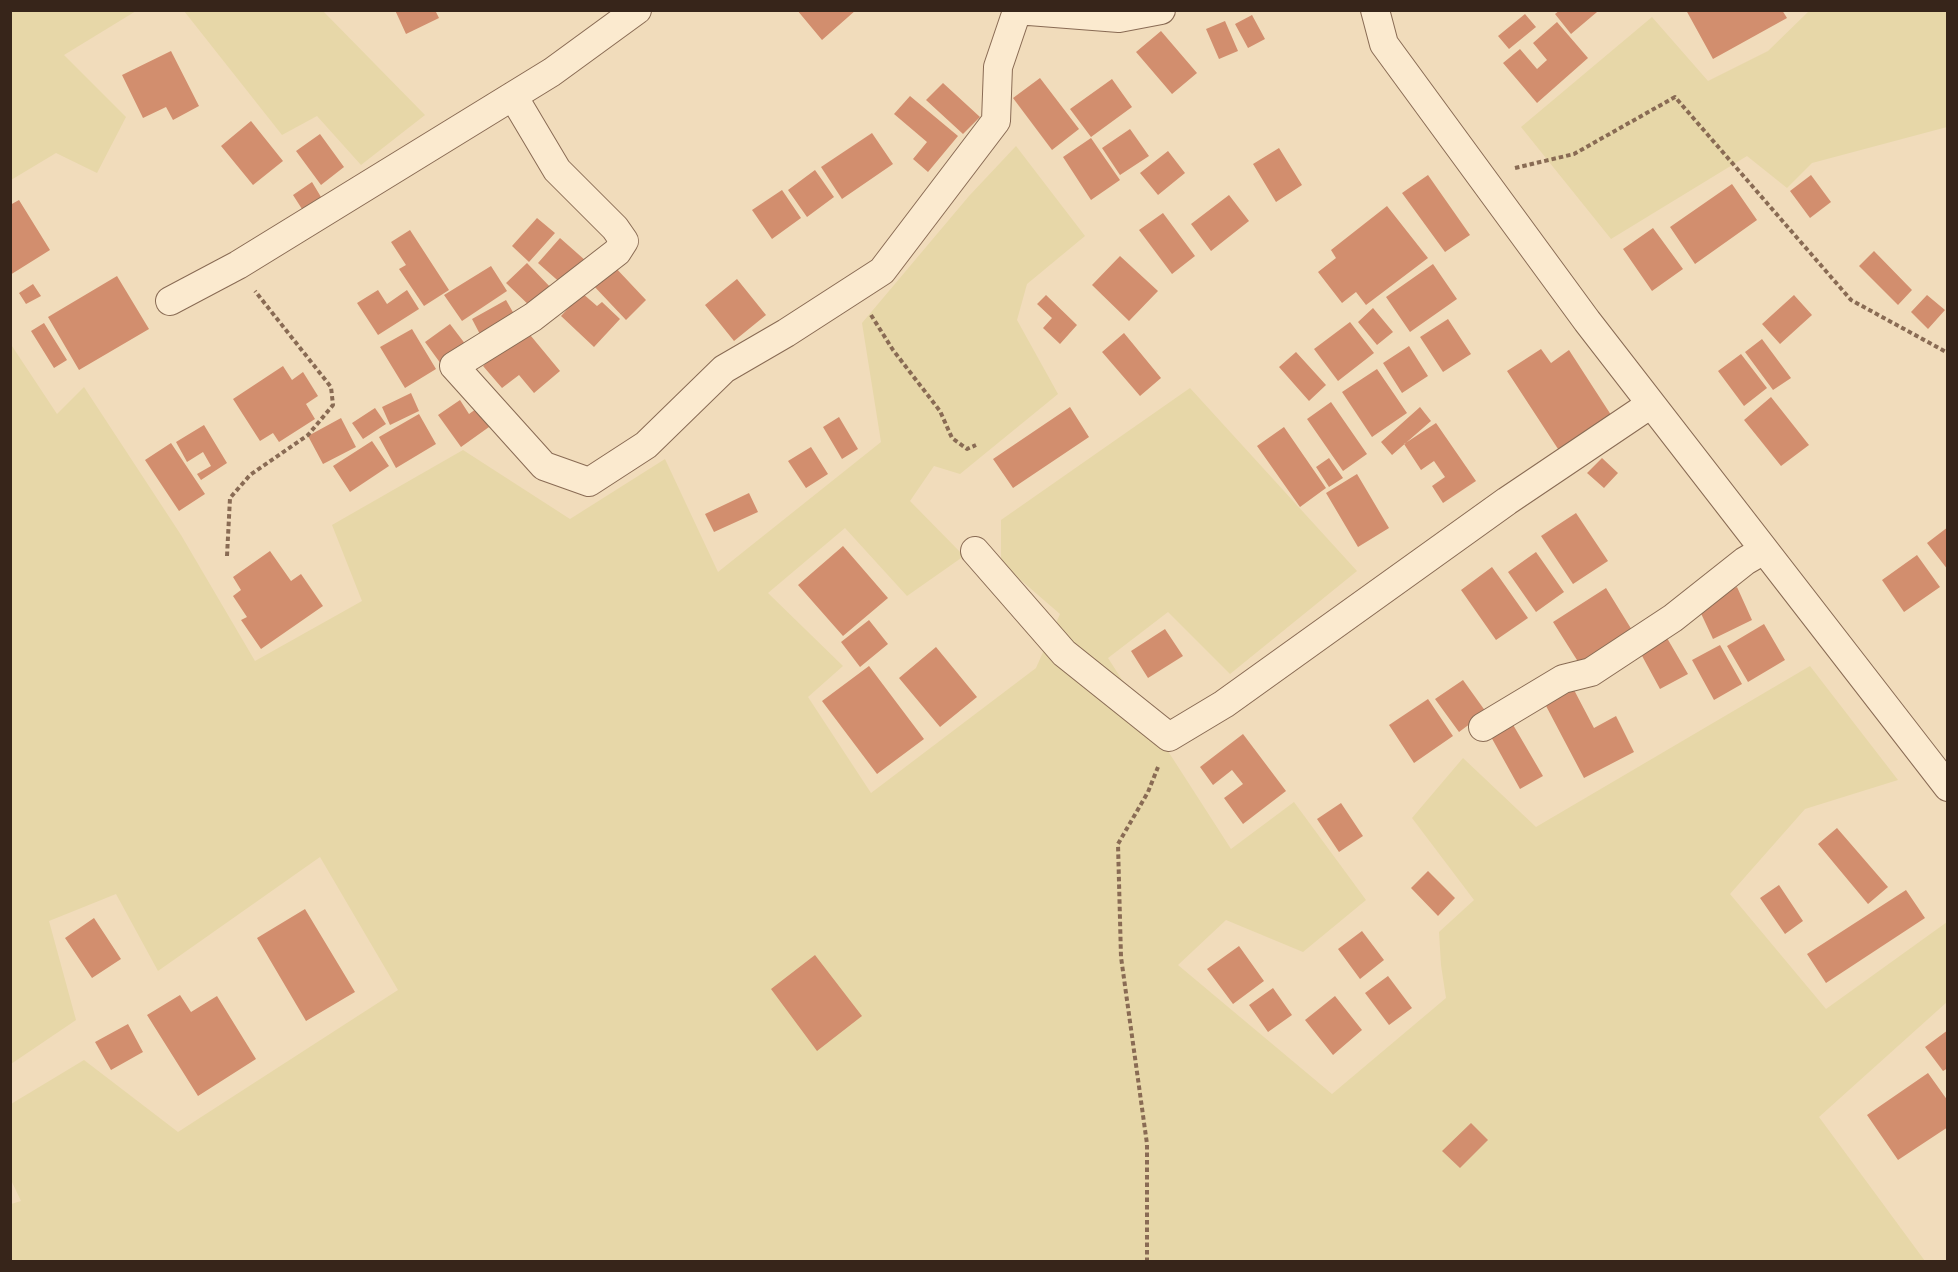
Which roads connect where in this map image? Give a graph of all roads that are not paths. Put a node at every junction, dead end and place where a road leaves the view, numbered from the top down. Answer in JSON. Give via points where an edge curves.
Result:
{"nodes":[{"id":1,"x":637,"y":10,"type":"edge"},
{"id":2,"x":1161,"y":10,"type":"edge"},
{"id":3,"x":1375,"y":10,"type":"edge"},
{"id":4,"x":1017,"y":11,"type":"edge"},
{"id":5,"x":513,"y":96,"type":"junction"},
{"id":6,"x":170,"y":301,"type":"dead end"},
{"id":7,"x":1651,"y":404,"type":"junction"},
{"id":8,"x":975,"y":550,"type":"dead end"},
{"id":9,"x":1764,"y":550,"type":"junction"},
{"id":10,"x":1483,"y":727,"type":"dead end"},
{"id":11,"x":1947,"y":787,"type":"edge"}],
"edges":[{"from":1,"to":5,"type":"street"},
{"from":2,"to":4,"type":"street","via":[[1119,18]]},
{"from":3,"to":7,"type":"street","via":[[1384,44]]},
{"from":4,"to":5,"type":"street","via":[[998,67],[996,121],[882,271],[724,369],[646,445],[589,482],[544,466],[454,366],[533,317],[617,252],[624,240],[557,170]]},
{"from":5,"to":6,"type":"street","via":[[238,265]]},
{"from":7,"to":8,"type":"street","via":[[1224,704],[1170,737],[1064,653]]},
{"from":7,"to":9,"type":"street"},
{"from":9,"to":10,"type":"street","via":[[1673,618],[1591,672],[1563,679]]},
{"from":9,"to":11,"type":"street"}]}
